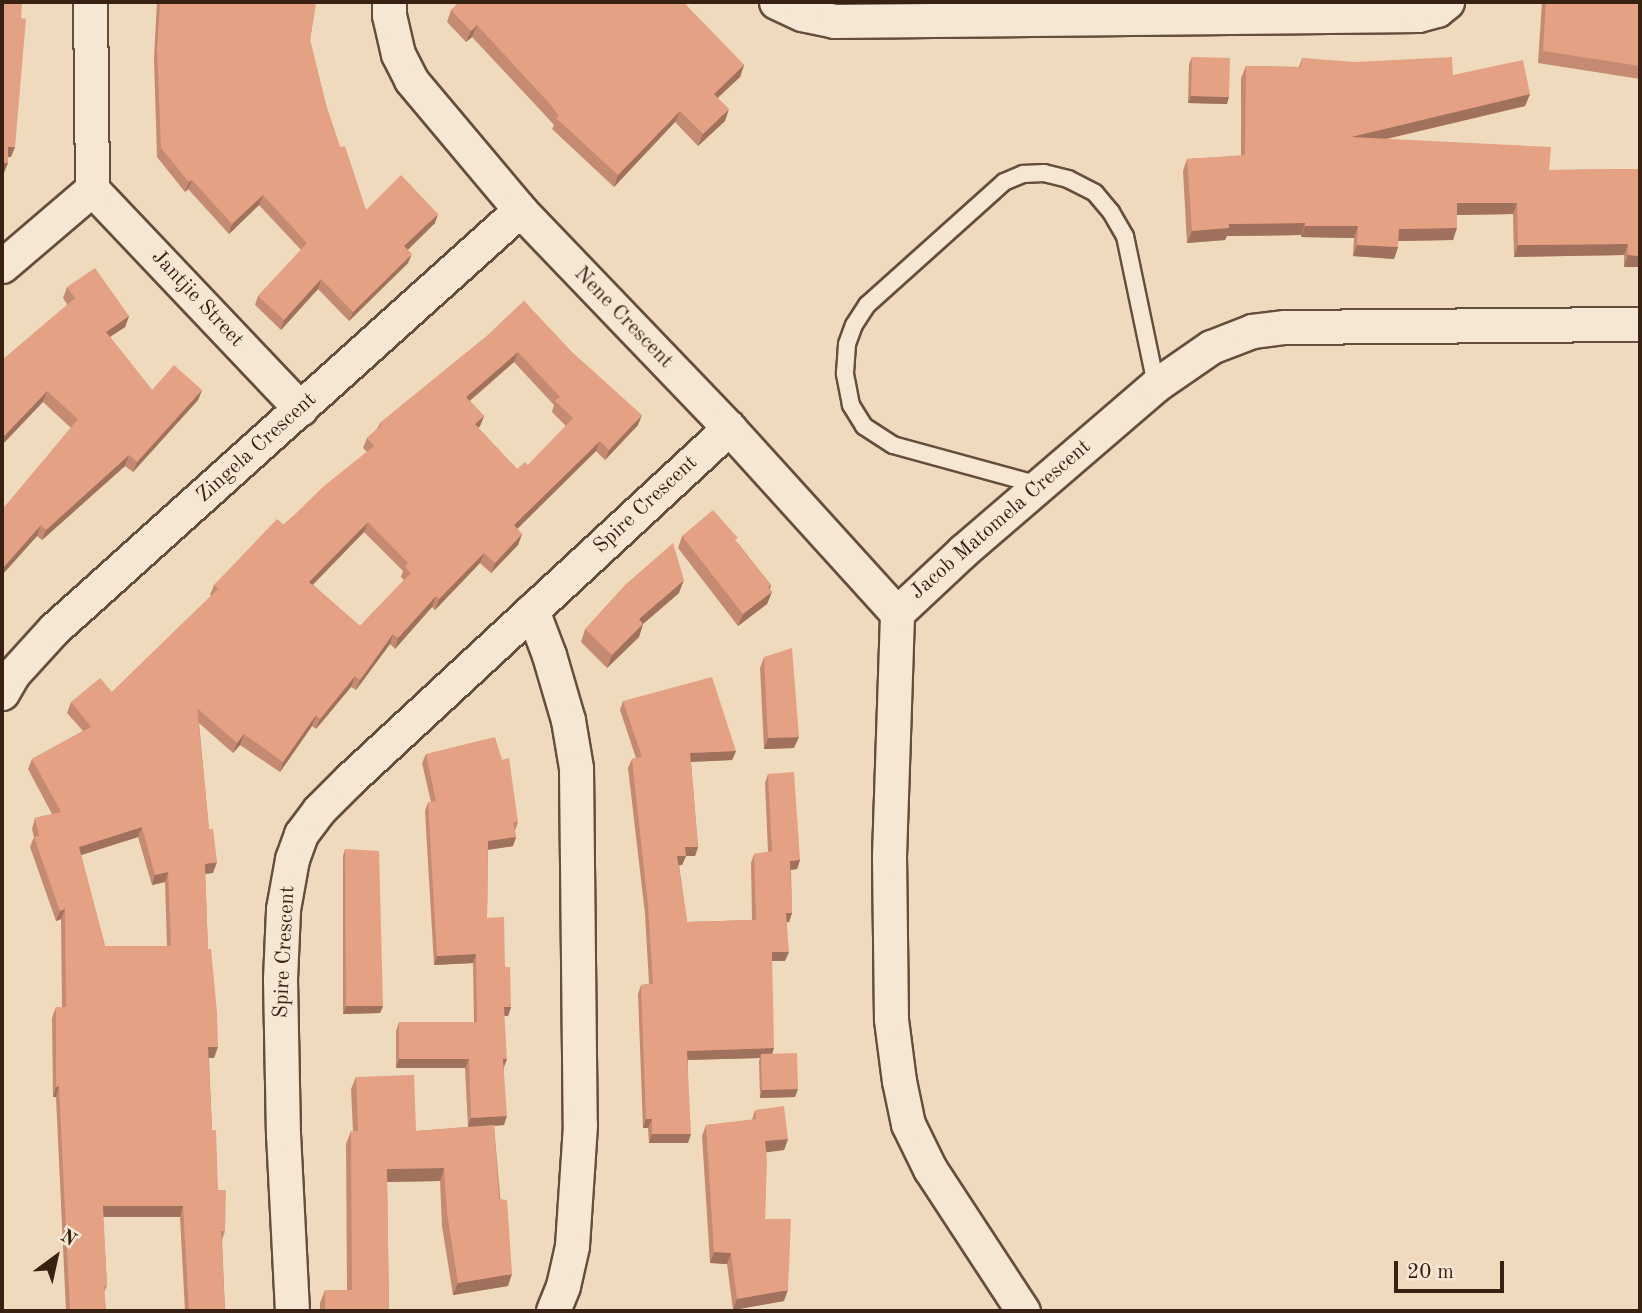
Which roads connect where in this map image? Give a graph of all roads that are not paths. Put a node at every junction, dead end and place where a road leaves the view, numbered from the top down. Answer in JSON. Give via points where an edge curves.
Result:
{"nodes":[{"id":1,"x":90,"y":2,"type":"edge"},
{"id":2,"x":389,"y":2,"type":"edge"},
{"id":3,"x":776,"y":2,"type":"edge"},
{"id":4,"x":1447,"y":2,"type":"edge"},
{"id":5,"x":93,"y":189,"type":"junction"},
{"id":6,"x":520,"y":210,"type":"junction"},
{"id":7,"x":2,"y":266,"type":"edge"},
{"id":8,"x":1640,"y":324,"type":"edge"},
{"id":9,"x":1156,"y":385,"type":"junction"},
{"id":10,"x":301,"y":410,"type":"junction"},
{"id":11,"x":729,"y":428,"type":"junction"},
{"id":12,"x":1039,"y":485,"type":"junction"},
{"id":13,"x":532,"y":610,"type":"junction"},
{"id":14,"x":897,"y":613,"type":"junction"},
{"id":15,"x":2,"y":693,"type":"edge"},
{"id":16,"x":292,"y":1311,"type":"edge"},
{"id":17,"x":553,"y":1311,"type":"edge"},
{"id":18,"x":1023,"y":1311,"type":"edge"}],
"edges":[{"from":1,"to":5,"type":"street"},
{"from":2,"to":6,"type":"street","name":"Nene Crescent","via":[[397,54],[411,80]]},
{"from":3,"to":4,"type":"street","via":[[803,14],[848,20],[1418,15]]},
{"from":5,"to":7,"type":"street"},
{"from":5,"to":10,"type":"street","name":"Jantjie Street"},
{"from":6,"to":10,"type":"street","name":"Zingela Crescent"},
{"from":6,"to":11,"type":"street","name":"Nene Crescent"},
{"from":8,"to":9,"type":"street","name":"Jacob Matomela Crescent","via":[[1252,331],[1211,347]]},
{"from":9,"to":12,"type":"street","name":"Jacob Matomela Crescent"},
{"from":9,"to":12,"type":"lane","via":[[1125,236],[1111,212],[1095,193],[1068,179],[1044,173],[1023,174],[1004,182],[867,305],[847,344],[845,373],[851,405],[864,426],[893,445]]},
{"from":10,"to":15,"type":"street","name":"Zingela Crescent","via":[[37,646]]},
{"from":11,"to":13,"type":"street","name":"Spire Crescent"},
{"from":11,"to":14,"type":"street","name":"Nene Crescent"},
{"from":12,"to":14,"type":"street","name":"Jacob Matomela Crescent"},
{"from":13,"to":16,"type":"street","name":"Spire Crescent","via":[[319,810],[301,834],[292,859],[283,909],[280,979]]},
{"from":13,"to":17,"type":"street","via":[[550,654],[576,768],[580,1125],[572,1246]]},
{"from":14,"to":18,"type":"street","name":"Jacob Matomela Crescent","via":[[888,856],[891,1019],[899,1081],[908,1124],[930,1169]]}]}
